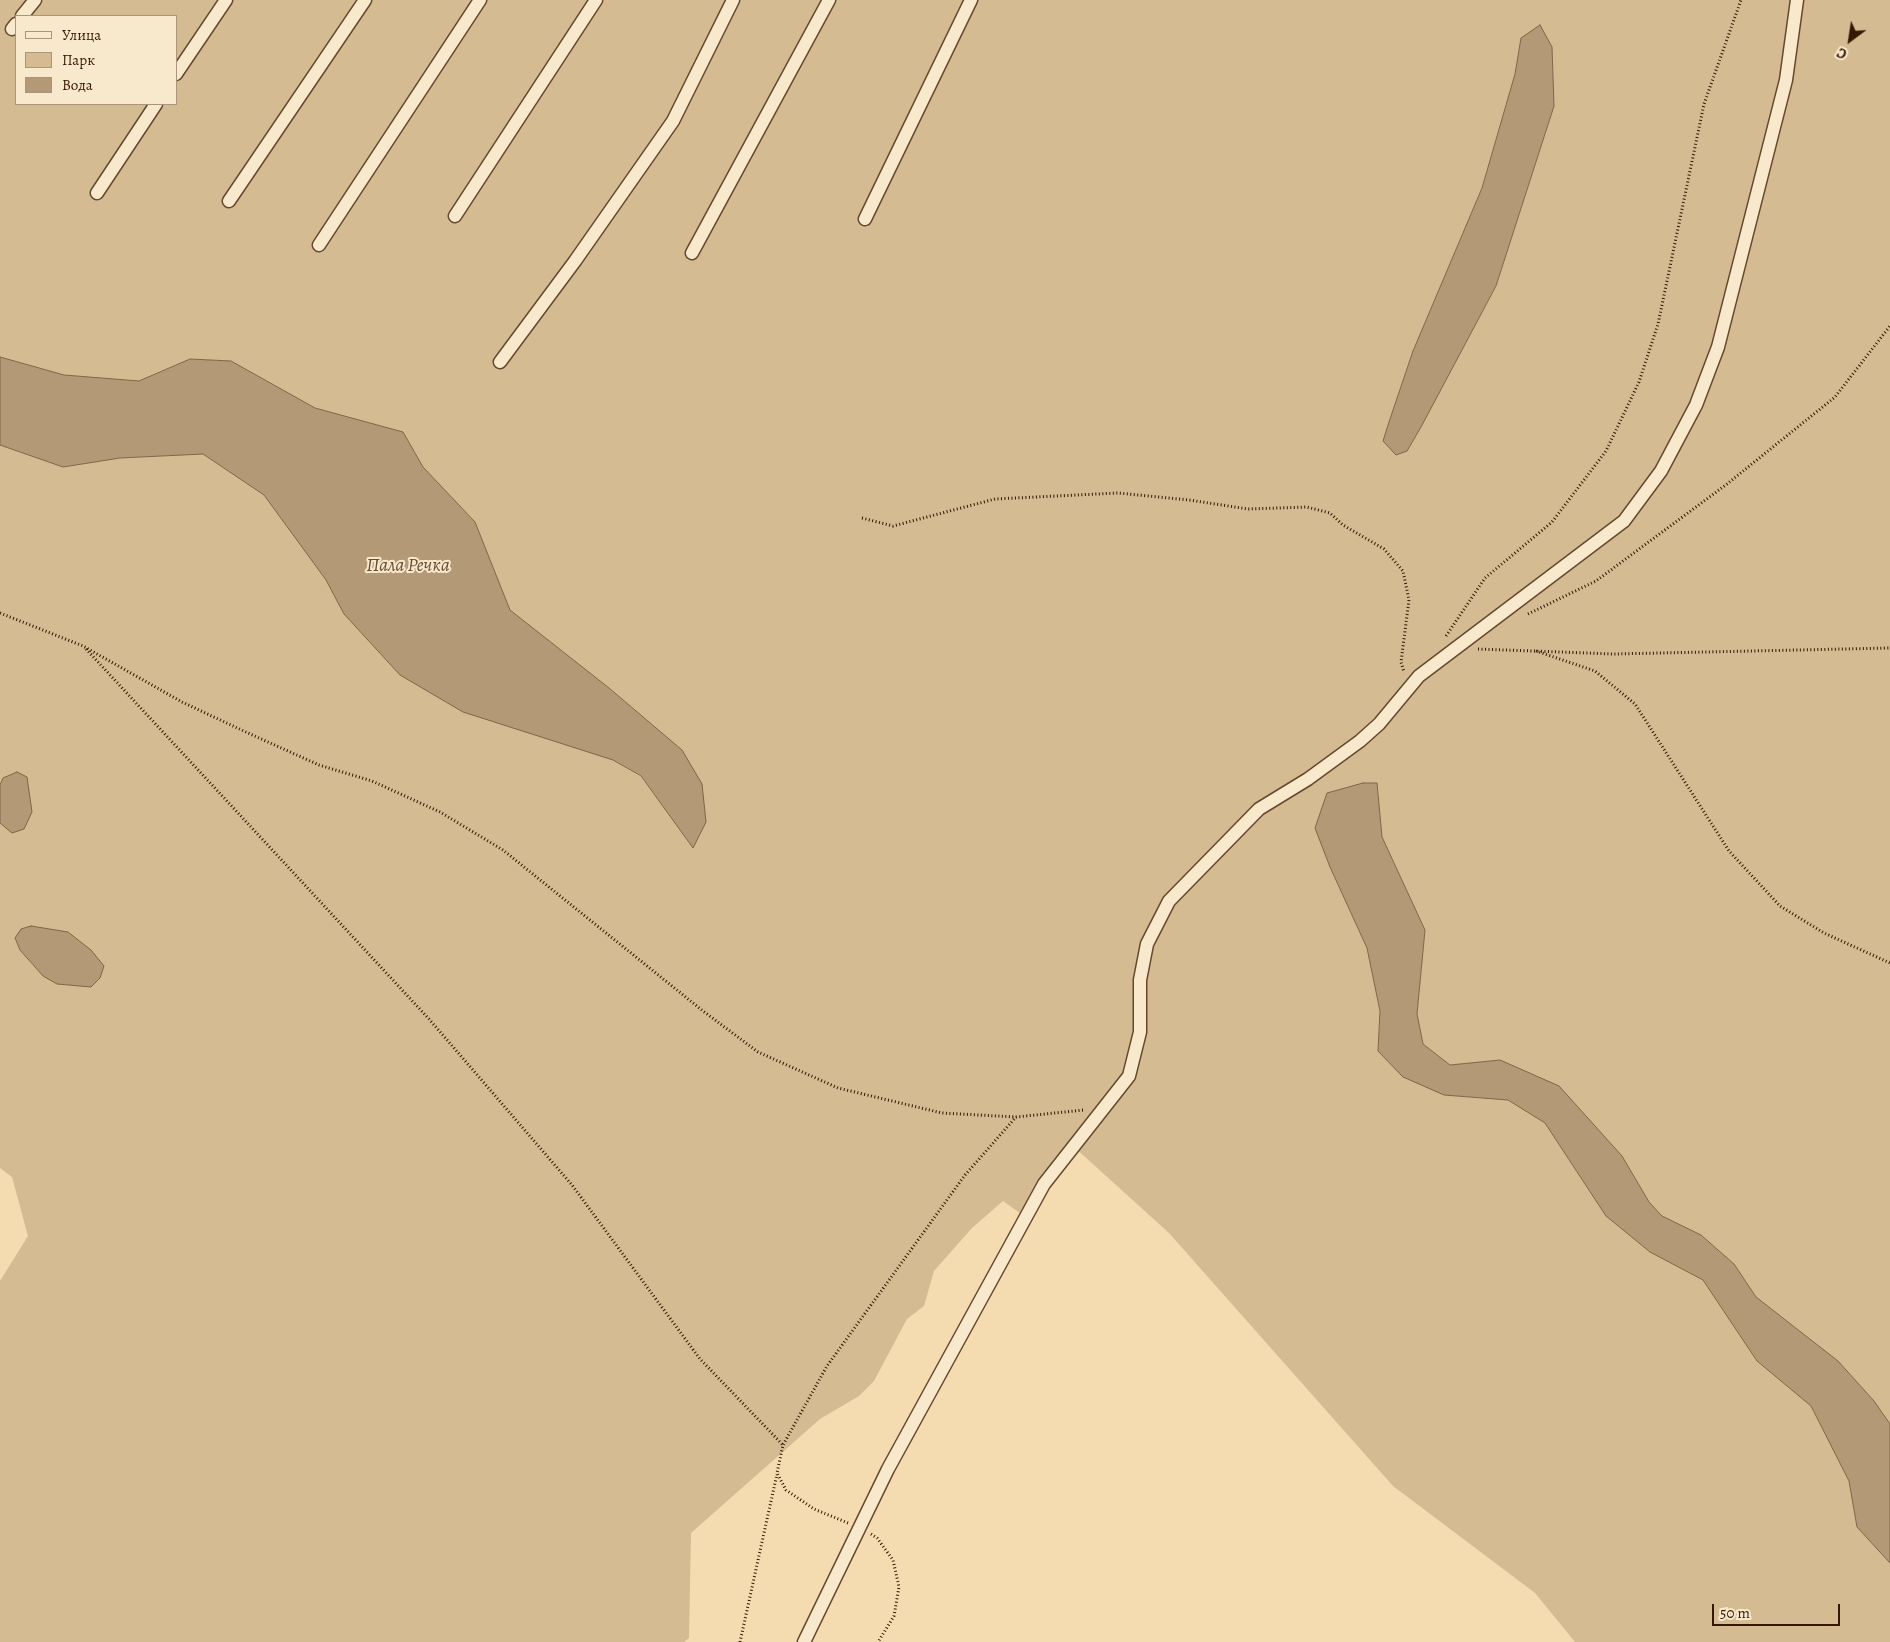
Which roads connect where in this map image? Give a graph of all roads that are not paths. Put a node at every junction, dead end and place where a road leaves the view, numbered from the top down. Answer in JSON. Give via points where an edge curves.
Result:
{"nodes":[{"id":1,"x":35,"y":0,"type":"edge"},
{"id":2,"x":226,"y":0,"type":"edge"},
{"id":3,"x":365,"y":0,"type":"edge"},
{"id":4,"x":480,"y":0,"type":"edge"},
{"id":5,"x":596,"y":0,"type":"edge"},
{"id":6,"x":733,"y":0,"type":"edge"},
{"id":7,"x":830,"y":0,"type":"edge"},
{"id":8,"x":971,"y":0,"type":"edge"},
{"id":9,"x":1797,"y":0,"type":"edge"},
{"id":10,"x":23,"y":15,"type":"edge"},
{"id":11,"x":178,"y":71,"type":"edge"},
{"id":12,"x":155,"y":105,"type":"edge"},
{"id":13,"x":97,"y":193,"type":"dead end"},
{"id":14,"x":229,"y":201,"type":"dead end"},
{"id":15,"x":455,"y":216,"type":"dead end"},
{"id":16,"x":865,"y":219,"type":"dead end"},
{"id":17,"x":319,"y":245,"type":"dead end"},
{"id":18,"x":692,"y":253,"type":"dead end"},
{"id":19,"x":500,"y":362,"type":"dead end"},
{"id":20,"x":804,"y":1642,"type":"edge"}],
"edges":[{"from":1,"to":10,"type":"street"},
{"from":2,"to":11,"type":"street"},
{"from":3,"to":14,"type":"street"},
{"from":4,"to":17,"type":"street"},
{"from":5,"to":15,"type":"street"},
{"from":6,"to":19,"type":"street","via":[[672,121]]},
{"from":7,"to":18,"type":"street"},
{"from":8,"to":16,"type":"street"},
{"from":9,"to":20,"type":"street","via":[[1786,80],[1718,347],[1696,405],[1661,471],[1624,521],[1419,676],[1379,724],[1360,741],[1259,809],[1169,901],[1147,944],[1140,980],[1140,1032],[1129,1076],[1044,1184],[888,1469]]},
{"from":12,"to":13,"type":"street"}]}
